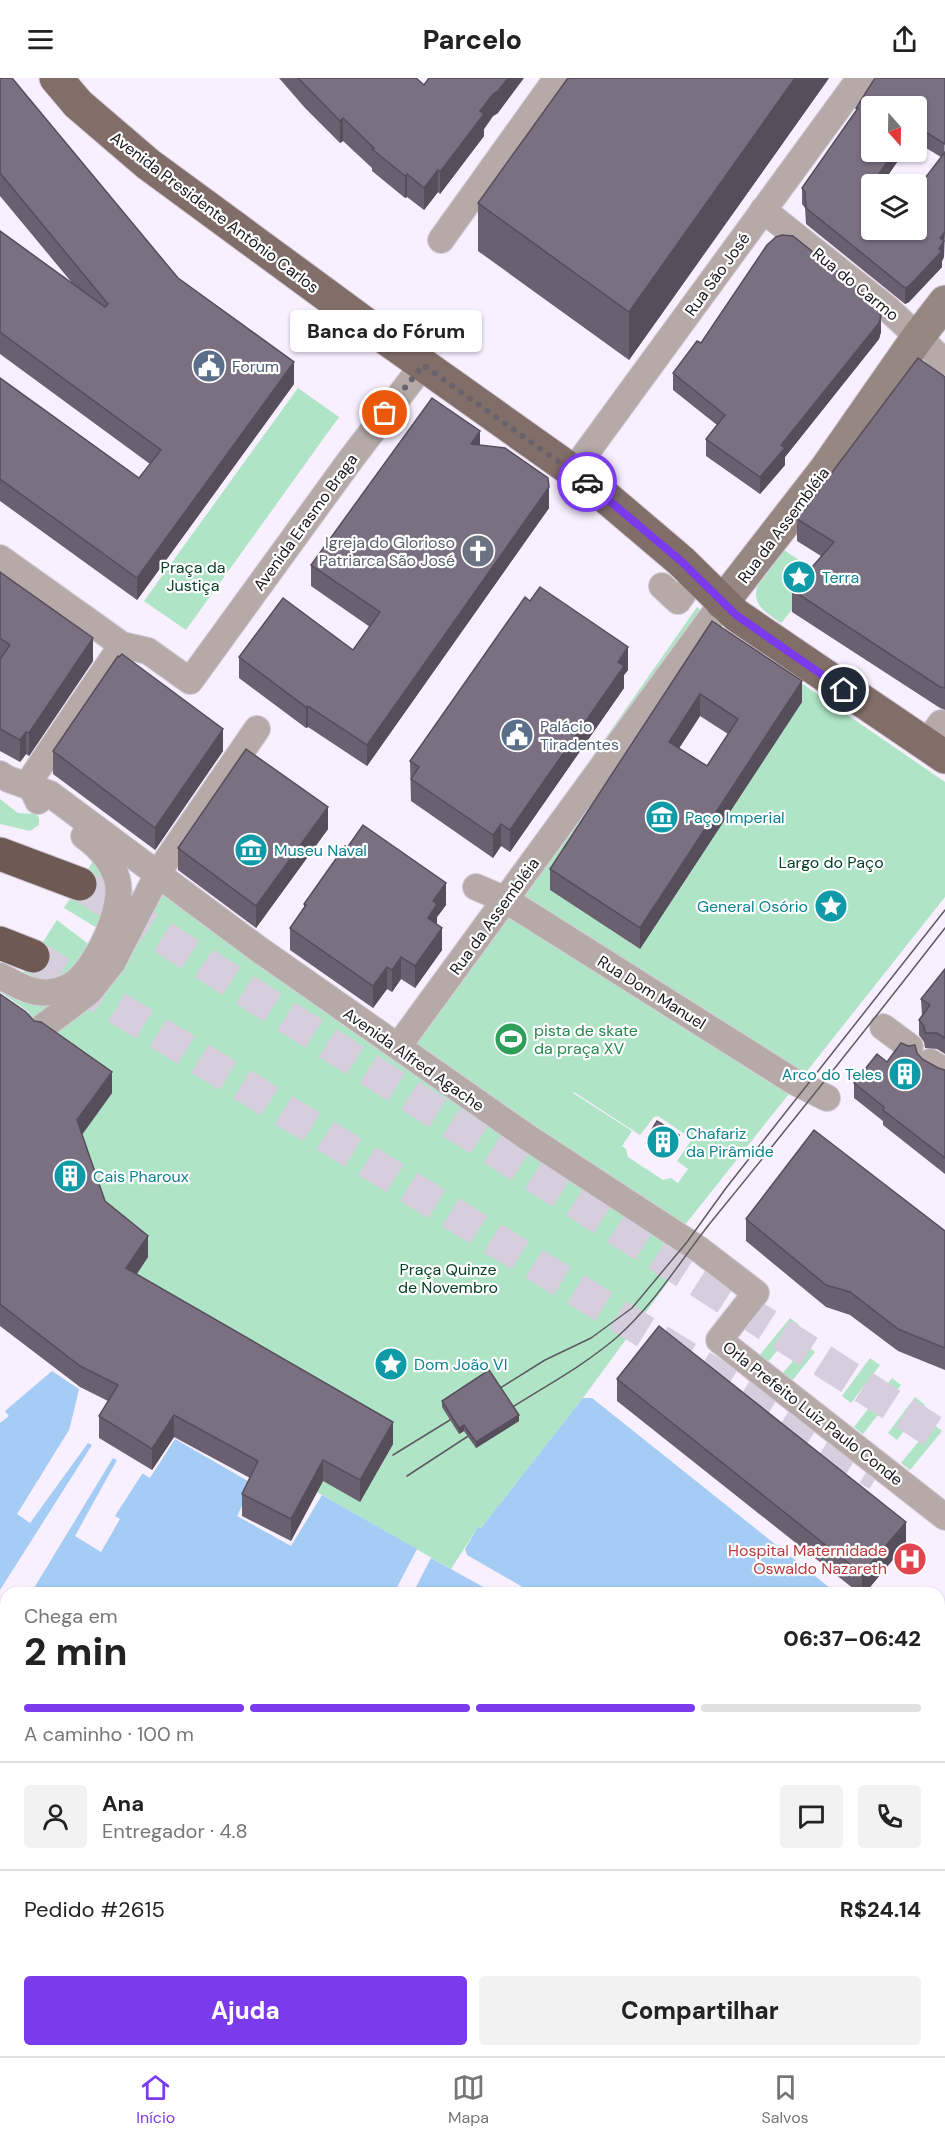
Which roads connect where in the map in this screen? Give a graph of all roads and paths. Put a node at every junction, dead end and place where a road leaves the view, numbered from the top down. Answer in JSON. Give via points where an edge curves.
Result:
{"nodes":[{"id":1,"x":56,"y":78,"type":"edge"},
{"id":2,"x":557,"y":78,"type":"edge"},
{"id":3,"x":860,"y":78,"type":"edge"},
{"id":4,"x":763,"y":210,"type":"junction"},
{"id":5,"x":441,"y":240,"type":"dead end"},
{"id":6,"x":945,"y":302,"type":"edge"},
{"id":7,"x":918,"y":337,"type":"junction"},
{"id":8,"x":945,"y":362,"type":"edge"},
{"id":9,"x":423,"y":365,"type":"junction"},
{"id":10,"x":581,"y":477,"type":"junction"},
{"id":11,"x":0,"y":558,"type":"edge"},
{"id":12,"x":722,"y":603,"type":"junction"},
{"id":13,"x":122,"y":645,"type":"junction"},
{"id":14,"x":257,"y":729,"type":"dead end"},
{"id":15,"x":938,"y":743,"type":"edge"},
{"id":16,"x":0,"y":774,"type":"edge"},
{"id":17,"x":31,"y":786,"type":"junction"},
{"id":18,"x":0,"y":854,"type":"edge"},
{"id":19,"x":160,"y":869,"type":"junction"},
{"id":20,"x":80,"y":884,"type":"tunnel mouth"},
{"id":21,"x":476,"y":887,"type":"dead end"},
{"id":22,"x":506,"y":900,"type":"junction"},
{"id":23,"x":0,"y":943,"type":"edge"},
{"id":24,"x":33,"y":956,"type":"tunnel mouth"},
{"id":25,"x":0,"y":976,"type":"edge"},
{"id":26,"x":883,"y":1028,"type":"dead end"},
{"id":27,"x":40,"y":1029,"type":"edge"},
{"id":28,"x":403,"y":1041,"type":"junction"},
{"id":29,"x":928,"y":1060,"type":"edge"},
{"id":30,"x":827,"y":1098,"type":"dead end"},
{"id":31,"x":677,"y":1235,"type":"joint"},
{"id":32,"x":945,"y":1517,"type":"edge"}],
"edges":[{"from":1,"to":9,"type":"main road","name":"Avenida Presidente Antônio Carlos","via":[[78,104],[148,164]]},
{"from":2,"to":5,"type":"street"},
{"from":3,"to":4,"type":"street","name":"Rua São José"},
{"from":4,"to":7,"type":"street","name":"Rua do Carmo"},
{"from":4,"to":10,"type":"street","name":"Rua São José"},
{"from":6,"to":7,"type":"street","name":"Rua da Assembléia"},
{"from":7,"to":8,"type":"street","name":"Rua do Carmo"},
{"from":7,"to":12,"type":"street","name":"Rua da Assembléia","via":[[826,468]]},
{"from":9,"to":10,"type":"main road","name":"Avenida Presidente Antônio Carlos"},
{"from":9,"to":13,"type":"street","name":"Avenida Erasmo Braga","via":[[190,681],[148,651]]},
{"from":10,"to":12,"type":"main road","name":"Avenida Presidente Antônio Carlos","via":[[681,561]]},
{"from":11,"to":13,"type":"street"},
{"from":12,"to":15,"type":"main road","name":"Avenida Presidente Antônio Carlos"},
{"from":12,"to":22,"type":"street","name":"Rua da Assembléia"},
{"from":13,"to":17,"type":"street","via":[[33,776]]},
{"from":14,"to":19,"type":"street"},
{"from":16,"to":17,"type":"street","name":"Avenida Alfred Agache"},
{"from":17,"to":19,"type":"street","name":"Avenida Alfred Agache","via":[[50,794]]},
{"from":17,"to":25,"type":"street","via":[[36,799],[104,853],[117,880],[118,893],[98,955],[75,983],[49,993],[31,991]]},
{"from":18,"to":20,"type":"highway"},
{"from":19,"to":27,"type":"street","via":[[112,963],[89,993]]},
{"from":19,"to":28,"type":"street","name":"Avenida Alfred Agache","via":[[257,948]]},
{"from":21,"to":22,"type":"street","name":"Rua Dom Manuel"},
{"from":22,"to":28,"type":"street","name":"Rua da Assembléia"},
{"from":22,"to":30,"type":"street","name":"Rua Dom Manuel","via":[[793,1081]]},
{"from":23,"to":24,"type":"highway"},
{"from":26,"to":29,"type":"street"},
{"from":28,"to":31,"type":"street","name":"Avenida Alfred Agache","via":[[527,1137]]},
{"from":31,"to":32,"type":"street","name":"Orla Prefeito Luiz Paulo Conde","via":[[756,1293],[719,1340]]}]}
